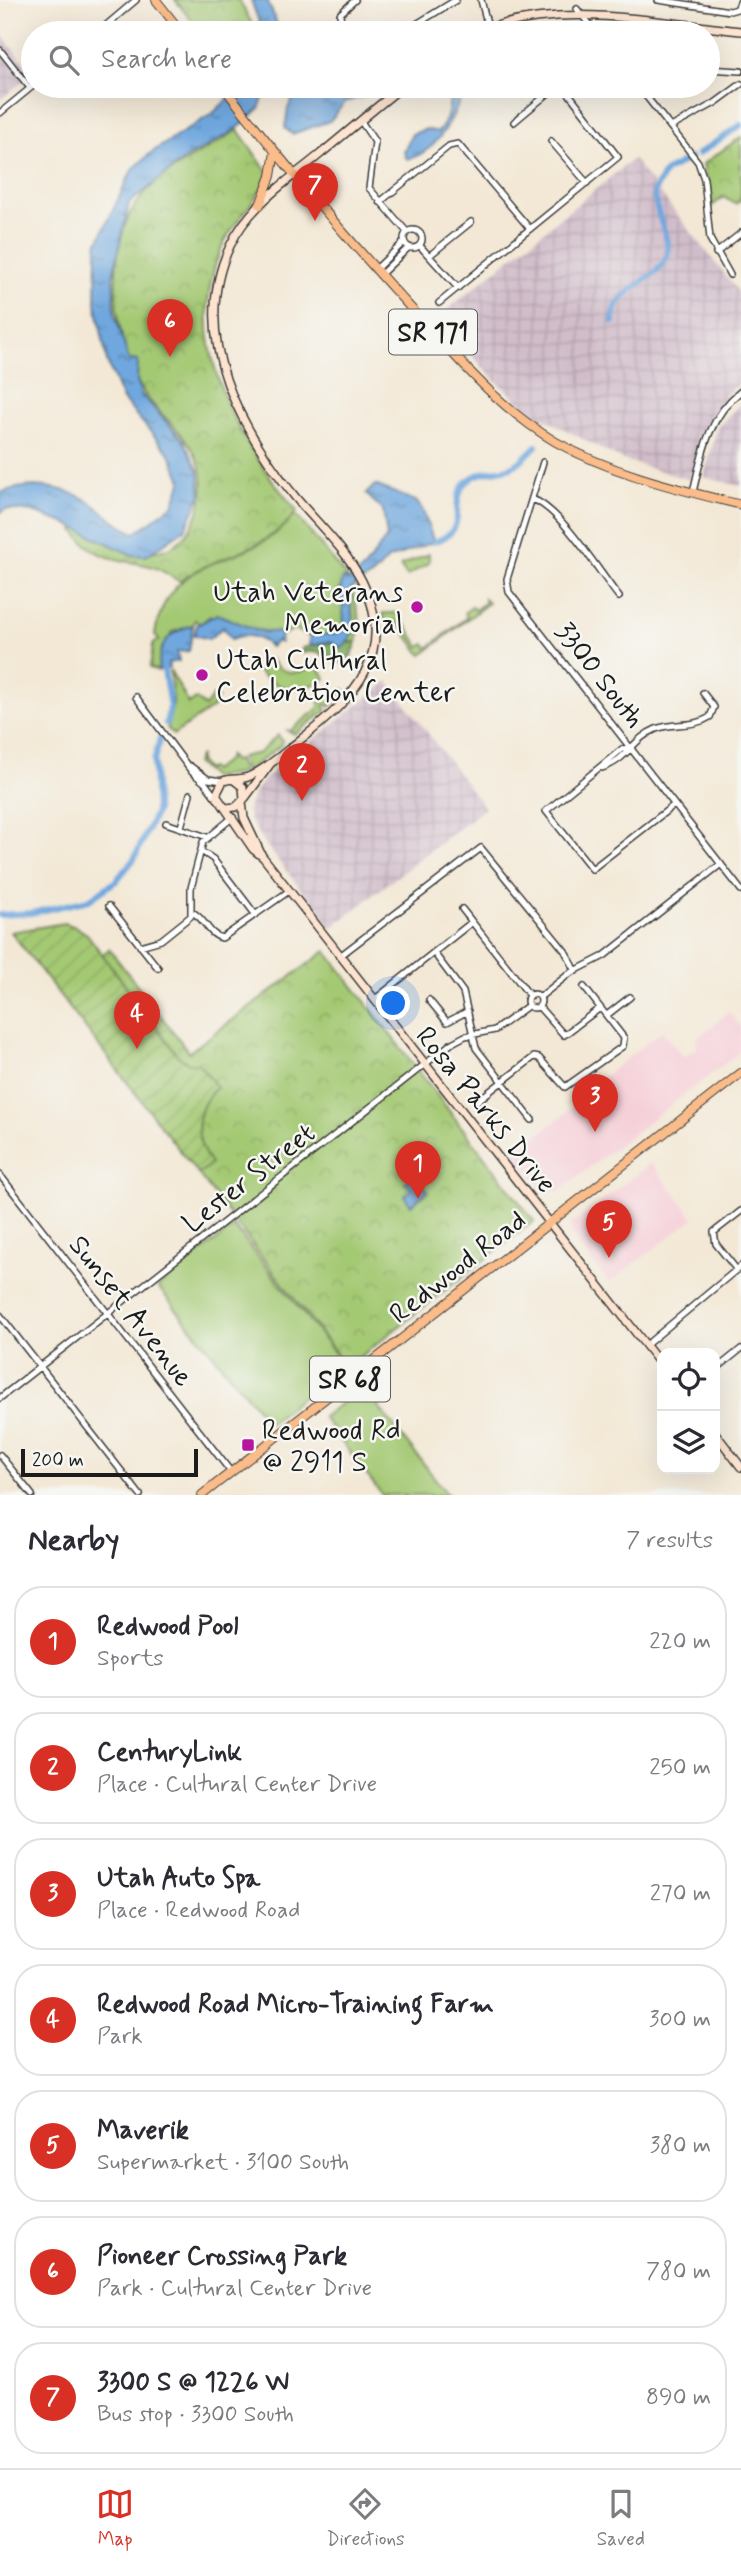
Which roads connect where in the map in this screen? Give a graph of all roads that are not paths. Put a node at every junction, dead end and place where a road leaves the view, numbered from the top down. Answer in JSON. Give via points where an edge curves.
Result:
{"nodes":[{"id":1,"x":136,"y":0,"type":"edge"},
{"id":2,"x":156,"y":0,"type":"edge"},
{"id":3,"x":456,"y":0,"type":"edge"},
{"id":4,"x":481,"y":0,"type":"edge"},
{"id":5,"x":658,"y":0,"type":"edge"},
{"id":6,"x":741,"y":0,"type":"edge"},
{"id":7,"x":353,"y":1,"type":"edge"},
{"id":8,"x":577,"y":9,"type":"junction"},
{"id":9,"x":111,"y":21,"type":"edge"},
{"id":10,"x":173,"y":21,"type":"edge"},
{"id":11,"x":341,"y":21,"type":"edge"},
{"id":12,"x":422,"y":21,"type":"edge"},
{"id":13,"x":488,"y":21,"type":"edge"},
{"id":14,"x":511,"y":21,"type":"edge"},
{"id":15,"x":586,"y":21,"type":"edge"},
{"id":16,"x":671,"y":21,"type":"edge"},
{"id":17,"x":720,"y":27,"type":"edge"},
{"id":18,"x":741,"y":30,"type":"edge"},
{"id":19,"x":0,"y":50,"type":"edge"},
{"id":20,"x":720,"y":70,"type":"edge"},
{"id":21,"x":741,"y":71,"type":"edge"},
{"id":22,"x":21,"y":74,"type":"edge"},
{"id":23,"x":741,"y":84,"type":"edge"},
{"id":24,"x":21,"y":96,"type":"edge"},
{"id":25,"x":232,"y":98,"type":"edge"},
{"id":26,"x":388,"y":98,"type":"edge"},
{"id":27,"x":543,"y":98,"type":"edge"},
{"id":28,"x":572,"y":98,"type":"edge"},
{"id":29,"x":648,"y":98,"type":"edge"},
{"id":30,"x":0,"y":114,"type":"edge"},
{"id":31,"x":360,"y":120,"type":"junction"},
{"id":32,"x":514,"y":122,"type":"dead end"},
{"id":33,"x":671,"y":127,"type":"junction"},
{"id":34,"x":551,"y":141,"type":"dead end"},
{"id":35,"x":275,"y":152,"type":"junction"},
{"id":36,"x":293,"y":176,"type":"junction"},
{"id":37,"x":587,"y":183,"type":"junction"},
{"id":38,"x":380,"y":202,"type":"junction"},
{"id":39,"x":260,"y":205,"type":"junction"},
{"id":40,"x":471,"y":222,"type":"dead end"},
{"id":41,"x":530,"y":229,"type":"junction"},
{"id":42,"x":407,"y":232,"type":"junction"},
{"id":43,"x":741,"y":233,"type":"edge"},
{"id":44,"x":404,"y":242,"type":"junction"},
{"id":45,"x":420,"y":246,"type":"junction"},
{"id":46,"x":409,"y":247,"type":"junction"},
{"id":47,"x":716,"y":253,"type":"junction"},
{"id":48,"x":429,"y":256,"type":"junction"},
{"id":49,"x":378,"y":272,"type":"junction"},
{"id":50,"x":730,"y":275,"type":"dead end"},
{"id":51,"x":458,"y":288,"type":"junction"},
{"id":52,"x":439,"y":303,"type":"dead end"},
{"id":53,"x":741,"y":391,"type":"edge"},
{"id":54,"x":544,"y":462,"type":"dead end"},
{"id":55,"x":692,"y":492,"type":"junction"},
{"id":56,"x":532,"y":499,"type":"junction"},
{"id":57,"x":741,"y":505,"type":"edge"},
{"id":58,"x":619,"y":597,"type":"dead end"},
{"id":59,"x":703,"y":693,"type":"dead end"},
{"id":60,"x":136,"y":697,"type":"dead end"},
{"id":61,"x":630,"y":748,"type":"junction"},
{"id":62,"x":271,"y":763,"type":"junction"},
{"id":63,"x":190,"y":766,"type":"junction"},
{"id":64,"x":234,"y":780,"type":"junction"},
{"id":65,"x":223,"y":781,"type":"junction"},
{"id":66,"x":190,"y":794,"type":"dead end"},
{"id":67,"x":243,"y":801,"type":"junction"},
{"id":68,"x":219,"y":802,"type":"junction"},
{"id":69,"x":674,"y":804,"type":"junction"},
{"id":70,"x":233,"y":817,"type":"junction"},
{"id":71,"x":166,"y":823,"type":"dead end"},
{"id":72,"x":181,"y":827,"type":"junction"},
{"id":73,"x":207,"y":837,"type":"junction"},
{"id":74,"x":201,"y":851,"type":"junction"},
{"id":75,"x":263,"y":857,"type":"junction"},
{"id":76,"x":721,"y":864,"type":"junction"},
{"id":77,"x":741,"y":890,"type":"edge"},
{"id":78,"x":289,"y":891,"type":"junction"},
{"id":79,"x":109,"y":906,"type":"dead end"},
{"id":80,"x":462,"y":909,"type":"dead end"},
{"id":81,"x":192,"y":912,"type":"junction"},
{"id":82,"x":256,"y":914,"type":"junction"},
{"id":83,"x":472,"y":922,"type":"junction"},
{"id":84,"x":140,"y":946,"type":"junction"},
{"id":85,"x":434,"y":953,"type":"junction"},
{"id":86,"x":340,"y":956,"type":"junction"},
{"id":87,"x":158,"y":968,"type":"dead end"},
{"id":88,"x":576,"y":971,"type":"junction"},
{"id":89,"x":584,"y":987,"type":"dead end"},
{"id":90,"x":530,"y":996,"type":"junction"},
{"id":91,"x":540,"y":997,"type":"junction"},
{"id":92,"x":630,"y":997,"type":"dead end"},
{"id":93,"x":374,"y":1000,"type":"junction"},
{"id":94,"x":429,"y":1000,"type":"dead end"},
{"id":95,"x":528,"y":1005,"type":"junction"},
{"id":96,"x":539,"y":1007,"type":"junction"},
{"id":97,"x":600,"y":1008,"type":"junction"},
{"id":98,"x":468,"y":1011,"type":"junction"},
{"id":99,"x":607,"y":1015,"type":"junction"},
{"id":100,"x":473,"y":1035,"type":"junction"},
{"id":101,"x":424,"y":1065,"type":"junction"},
{"id":102,"x":741,"y":1073,"type":"edge"},
{"id":103,"x":501,"y":1082,"type":"junction"},
{"id":104,"x":476,"y":1102,"type":"dead end"},
{"id":105,"x":531,"y":1120,"type":"dead end"},
{"id":106,"x":0,"y":1175,"type":"edge"},
{"id":107,"x":741,"y":1211,"type":"edge"},
{"id":108,"x":550,"y":1222,"type":"junction"},
{"id":109,"x":739,"y":1268,"type":"edge"},
{"id":110,"x":108,"y":1313,"type":"junction"},
{"id":111,"x":0,"y":1315,"type":"edge"},
{"id":112,"x":646,"y":1345,"type":"junction"},
{"id":113,"x":741,"y":1349,"type":"edge"},
{"id":114,"x":657,"y":1359,"type":"edge"},
{"id":115,"x":40,"y":1366,"type":"junction"},
{"id":116,"x":720,"y":1366,"type":"edge"},
{"id":117,"x":0,"y":1398,"type":"edge"},
{"id":118,"x":720,"y":1439,"type":"edge"},
{"id":119,"x":0,"y":1455,"type":"edge"},
{"id":120,"x":741,"y":1466,"type":"edge"},
{"id":121,"x":231,"y":1472,"type":"junction"},
{"id":122,"x":32,"y":1495,"type":"edge"},
{"id":123,"x":140,"y":1495,"type":"edge"},
{"id":124,"x":202,"y":1495,"type":"edge"}],
"edges":[{"from":1,"to":9,"type":"street"},
{"from":2,"to":10,"type":"main road"},
{"from":3,"to":12,"type":"street"},
{"from":4,"to":13,"type":"street"},
{"from":5,"to":6,"type":"street","via":[[733,11]]},
{"from":7,"to":11,"type":"street","via":[[340,14]]},
{"from":8,"to":14,"type":"street","via":[[534,13]]},
{"from":8,"to":15,"type":"street"},
{"from":8,"to":16,"type":"street"},
{"from":17,"to":18,"type":"street"},
{"from":19,"to":22,"type":"street"},
{"from":20,"to":21,"type":"street"},
{"from":23,"to":33,"type":"street"},
{"from":24,"to":30,"type":"street"},
{"from":25,"to":35,"type":"main road","number":"SR 171"},
{"from":26,"to":31,"type":"street"},
{"from":27,"to":32,"type":"street"},
{"from":28,"to":37,"type":"street","via":[[618,157]]},
{"from":29,"to":33,"type":"street"},
{"from":31,"to":36,"type":"street"},
{"from":31,"to":38,"type":"street","via":[[375,142],[369,188]]},
{"from":33,"to":47,"type":"street","via":[[701,169]]},
{"from":34,"to":37,"type":"street"},
{"from":35,"to":36,"type":"main road","number":"SR 171"},
{"from":35,"to":39,"type":"main road"},
{"from":36,"to":39,"type":"street"},
{"from":36,"to":49,"type":"main road","number":"SR 171"},
{"from":37,"to":41,"type":"street"},
{"from":38,"to":41,"type":"street","via":[[449,146],[458,144]]},
{"from":38,"to":42,"type":"street"},
{"from":39,"to":62,"type":"street","via":[[234,237],[218,282],[215,323],[223,370],[239,413],[267,460],[360,578],[372,607],[374,633],[370,660],[360,682],[337,711]]},
{"from":40,"to":48,"type":"street"},
{"from":41,"to":51,"type":"street"},
{"from":42,"to":44,"type":"street"},
{"from":42,"to":45,"type":"street","via":[[419,231]]},
{"from":43,"to":47,"type":"street"},
{"from":44,"to":46,"type":"street"},
{"from":44,"to":49,"type":"street"},
{"from":45,"to":46,"type":"street"},
{"from":45,"to":48,"type":"street"},
{"from":46,"to":49,"type":"street"},
{"from":47,"to":50,"type":"street"},
{"from":48,"to":51,"type":"street"},
{"from":49,"to":55,"type":"main road","number":"SR 171","via":[[486,389],[557,443],[631,476]]},
{"from":51,"to":52,"type":"street"},
{"from":53,"to":55,"type":"street","via":[[712,425]]},
{"from":54,"to":56,"type":"street","name":"3300 South"},
{"from":55,"to":57,"type":"main road","number":"SR 171"},
{"from":56,"to":58,"type":"street","via":[[558,519]]},
{"from":56,"to":61,"type":"street","name":"3300 South","via":[[507,588]]},
{"from":59,"to":61,"type":"street","via":[[715,707],[710,717],[659,728]]},
{"from":60,"to":63,"type":"street","name":"Rosa Parks Drive"},
{"from":61,"to":69,"type":"street","name":"3300 South"},
{"from":61,"to":69,"type":"street","via":[[627,756],[599,769],[546,811],[592,869]]},
{"from":62,"to":64,"type":"street"},
{"from":62,"to":67,"type":"street"},
{"from":63,"to":65,"type":"street","name":"Rosa Parks Drive","via":[[208,779]]},
{"from":63,"to":68,"type":"street","name":"Rosa Parks Drive"},
{"from":64,"to":65,"type":"street"},
{"from":64,"to":67,"type":"street","via":[[243,787]]},
{"from":65,"to":68,"type":"street","via":[[217,787]]},
{"from":66,"to":72,"type":"street"},
{"from":67,"to":68,"type":"street","via":[[232,808]]},
{"from":67,"to":75,"type":"street","name":"Rosa Parks Drive","via":[[246,823]]},
{"from":68,"to":70,"type":"street","name":"Rosa Parks Drive"},
{"from":69,"to":76,"type":"street","name":"3300 South"},
{"from":70,"to":73,"type":"street"},
{"from":70,"to":75,"type":"street","name":"Rosa Parks Drive"},
{"from":71,"to":72,"type":"street"},
{"from":72,"to":73,"type":"street"},
{"from":73,"to":74,"type":"street"},
{"from":74,"to":81,"type":"street","via":[[191,888]]},
{"from":74,"to":82,"type":"street","via":[[213,859]]},
{"from":75,"to":78,"type":"street","name":"Rosa Parks Drive"},
{"from":76,"to":77,"type":"street","name":"3300 South"},
{"from":76,"to":88,"type":"street","via":[[604,956]]},
{"from":78,"to":82,"type":"street"},
{"from":78,"to":86,"type":"street","name":"Rosa Parks Drive"},
{"from":79,"to":84,"type":"street"},
{"from":80,"to":83,"type":"street"},
{"from":81,"to":82,"type":"street","via":[[220,938]]},
{"from":81,"to":84,"type":"street","via":[[161,940]]},
{"from":83,"to":85,"type":"street"},
{"from":83,"to":90,"type":"street"},
{"from":84,"to":87,"type":"street"},
{"from":85,"to":93,"type":"street"},
{"from":85,"to":98,"type":"street","via":[[460,987]]},
{"from":86,"to":88,"type":"street","via":[[481,848],[565,951]]},
{"from":86,"to":93,"type":"street","name":"Rosa Parks Drive"},
{"from":88,"to":91,"type":"street"},
{"from":89,"to":97,"type":"street"},
{"from":90,"to":91,"type":"street"},
{"from":90,"to":95,"type":"street"},
{"from":91,"to":96,"type":"street"},
{"from":92,"to":99,"type":"street"},
{"from":93,"to":101,"type":"street","name":"Rosa Parks Drive"},
{"from":94,"to":98,"type":"street","via":[[447,1022]]},
{"from":95,"to":96,"type":"street"},
{"from":95,"to":100,"type":"street","name":"Lester Street","via":[[495,1030]]},
{"from":96,"to":97,"type":"street","via":[[563,1035]]},
{"from":97,"to":99,"type":"street"},
{"from":98,"to":100,"type":"street"},
{"from":99,"to":103,"type":"street","via":[[625,1043],[567,1086],[535,1057]]},
{"from":100,"to":101,"type":"street","name":"Lester Street","via":[[456,1040]]},
{"from":100,"to":103,"type":"street","via":[[475,1048]]},
{"from":101,"to":108,"type":"street","name":"Rosa Parks Drive"},
{"from":101,"to":110,"type":"street","name":"Lester Street"},
{"from":102,"to":108,"type":"main road","name":"Redwood Road","number":"SR 68"},
{"from":103,"to":104,"type":"street"},
{"from":103,"to":105,"type":"street"},
{"from":106,"to":110,"type":"street","name":"Sunset Avenue"},
{"from":107,"to":109,"type":"street","via":[[714,1232],[716,1244]]},
{"from":108,"to":112,"type":"street","name":"Rosa Parks Drive"},
{"from":108,"to":121,"type":"main road","name":"Redwood Road","number":"SR 68"},
{"from":109,"to":112,"type":"street"},
{"from":110,"to":115,"type":"street","name":"Lester Street"},
{"from":110,"to":121,"type":"street","name":"Sunset Avenue"},
{"from":111,"to":115,"type":"street"},
{"from":112,"to":114,"type":"street","name":"Rosa Parks Drive"},
{"from":113,"to":116,"type":"street"},
{"from":115,"to":117,"type":"street","name":"Lester Street"},
{"from":115,"to":123,"type":"street"},
{"from":118,"to":120,"type":"street"},
{"from":119,"to":122,"type":"street"},
{"from":121,"to":124,"type":"main road","name":"Redwood Road","number":"SR 68"}]}
